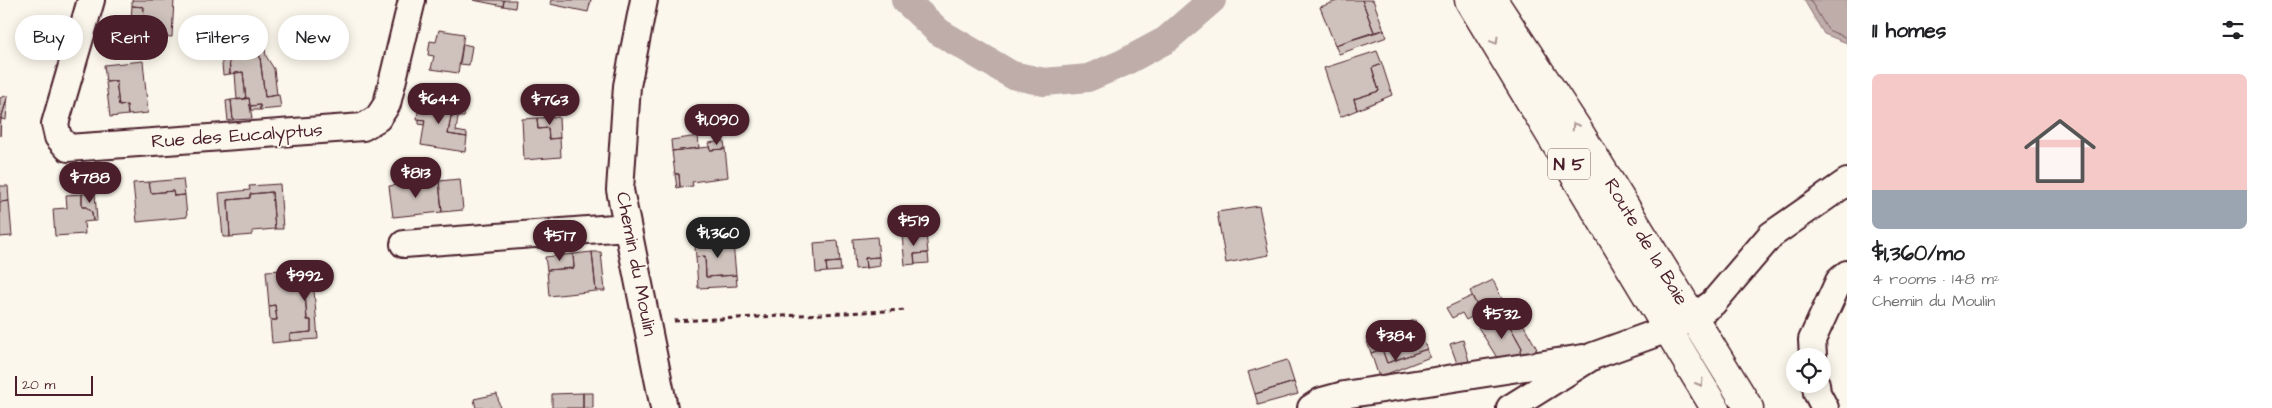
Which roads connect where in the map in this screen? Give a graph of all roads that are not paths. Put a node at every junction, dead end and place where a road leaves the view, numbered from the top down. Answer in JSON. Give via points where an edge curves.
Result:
{"nodes":[{"id":1,"x":91,"y":0,"type":"edge"},
{"id":2,"x":412,"y":0,"type":"edge"},
{"id":3,"x":644,"y":0,"type":"edge"},
{"id":4,"x":1469,"y":0,"type":"edge"},
{"id":5,"x":1493,"y":0,"type":"edge"},
{"id":6,"x":1847,"y":182,"type":"edge"},
{"id":7,"x":1835,"y":201,"type":"edge"},
{"id":8,"x":628,"y":227,"type":"junction"},
{"id":9,"x":404,"y":244,"type":"dead end"},
{"id":10,"x":1847,"y":274,"type":"edge"},
{"id":11,"x":1680,"y":323,"type":"junction"},
{"id":12,"x":1812,"y":348,"type":"edge"},
{"id":13,"x":1593,"y":356,"type":"junction"},
{"id":14,"x":1817,"y":393,"type":"edge"},
{"id":15,"x":1747,"y":405,"type":"edge"},
{"id":16,"x":664,"y":408,"type":"edge"},
{"id":17,"x":1311,"y":408,"type":"edge"},
{"id":18,"x":1510,"y":408,"type":"edge"},
{"id":19,"x":1715,"y":408,"type":"edge"},
{"id":20,"x":1825,"y":408,"type":"edge"}],
"edges":[{"from":1,"to":2,"type":"street","name":"Rue des Eucalyptus","via":[[55,124],[58,137],[68,148],[363,127],[378,118],[386,104]]},
{"from":3,"to":8,"type":"street","name":"Chemin du Moulin","via":[[627,86],[620,190]]},
{"from":4,"to":11,"type":"main road","name":"Route de la Baie","number":"N 5","one_way":true,"via":[[1572,171]]},
{"from":11,"to":5,"type":"main road","name":"Route de la Baie","number":"N 5","one_way":true,"via":[[1578,130]]},
{"from":6,"to":7,"type":"street"},
{"from":7,"to":11,"type":"street","via":[[1771,235],[1712,304]]},
{"from":8,"to":9,"type":"street"},
{"from":8,"to":16,"type":"street","name":"Chemin du Moulin"},
{"from":10,"to":12,"type":"street","via":[[1839,281],[1812,340]]},
{"from":11,"to":13,"type":"street"},
{"from":11,"to":15,"type":"main road","via":[[1688,330],[1731,399]]},
{"from":11,"to":19,"type":"main road","name":"Route de la Baie","number":"N 5","one_way":true},
{"from":13,"to":17,"type":"street","via":[[1344,395]]},
{"from":13,"to":18,"type":"street"},
{"from":14,"to":20,"type":"street"}]}
